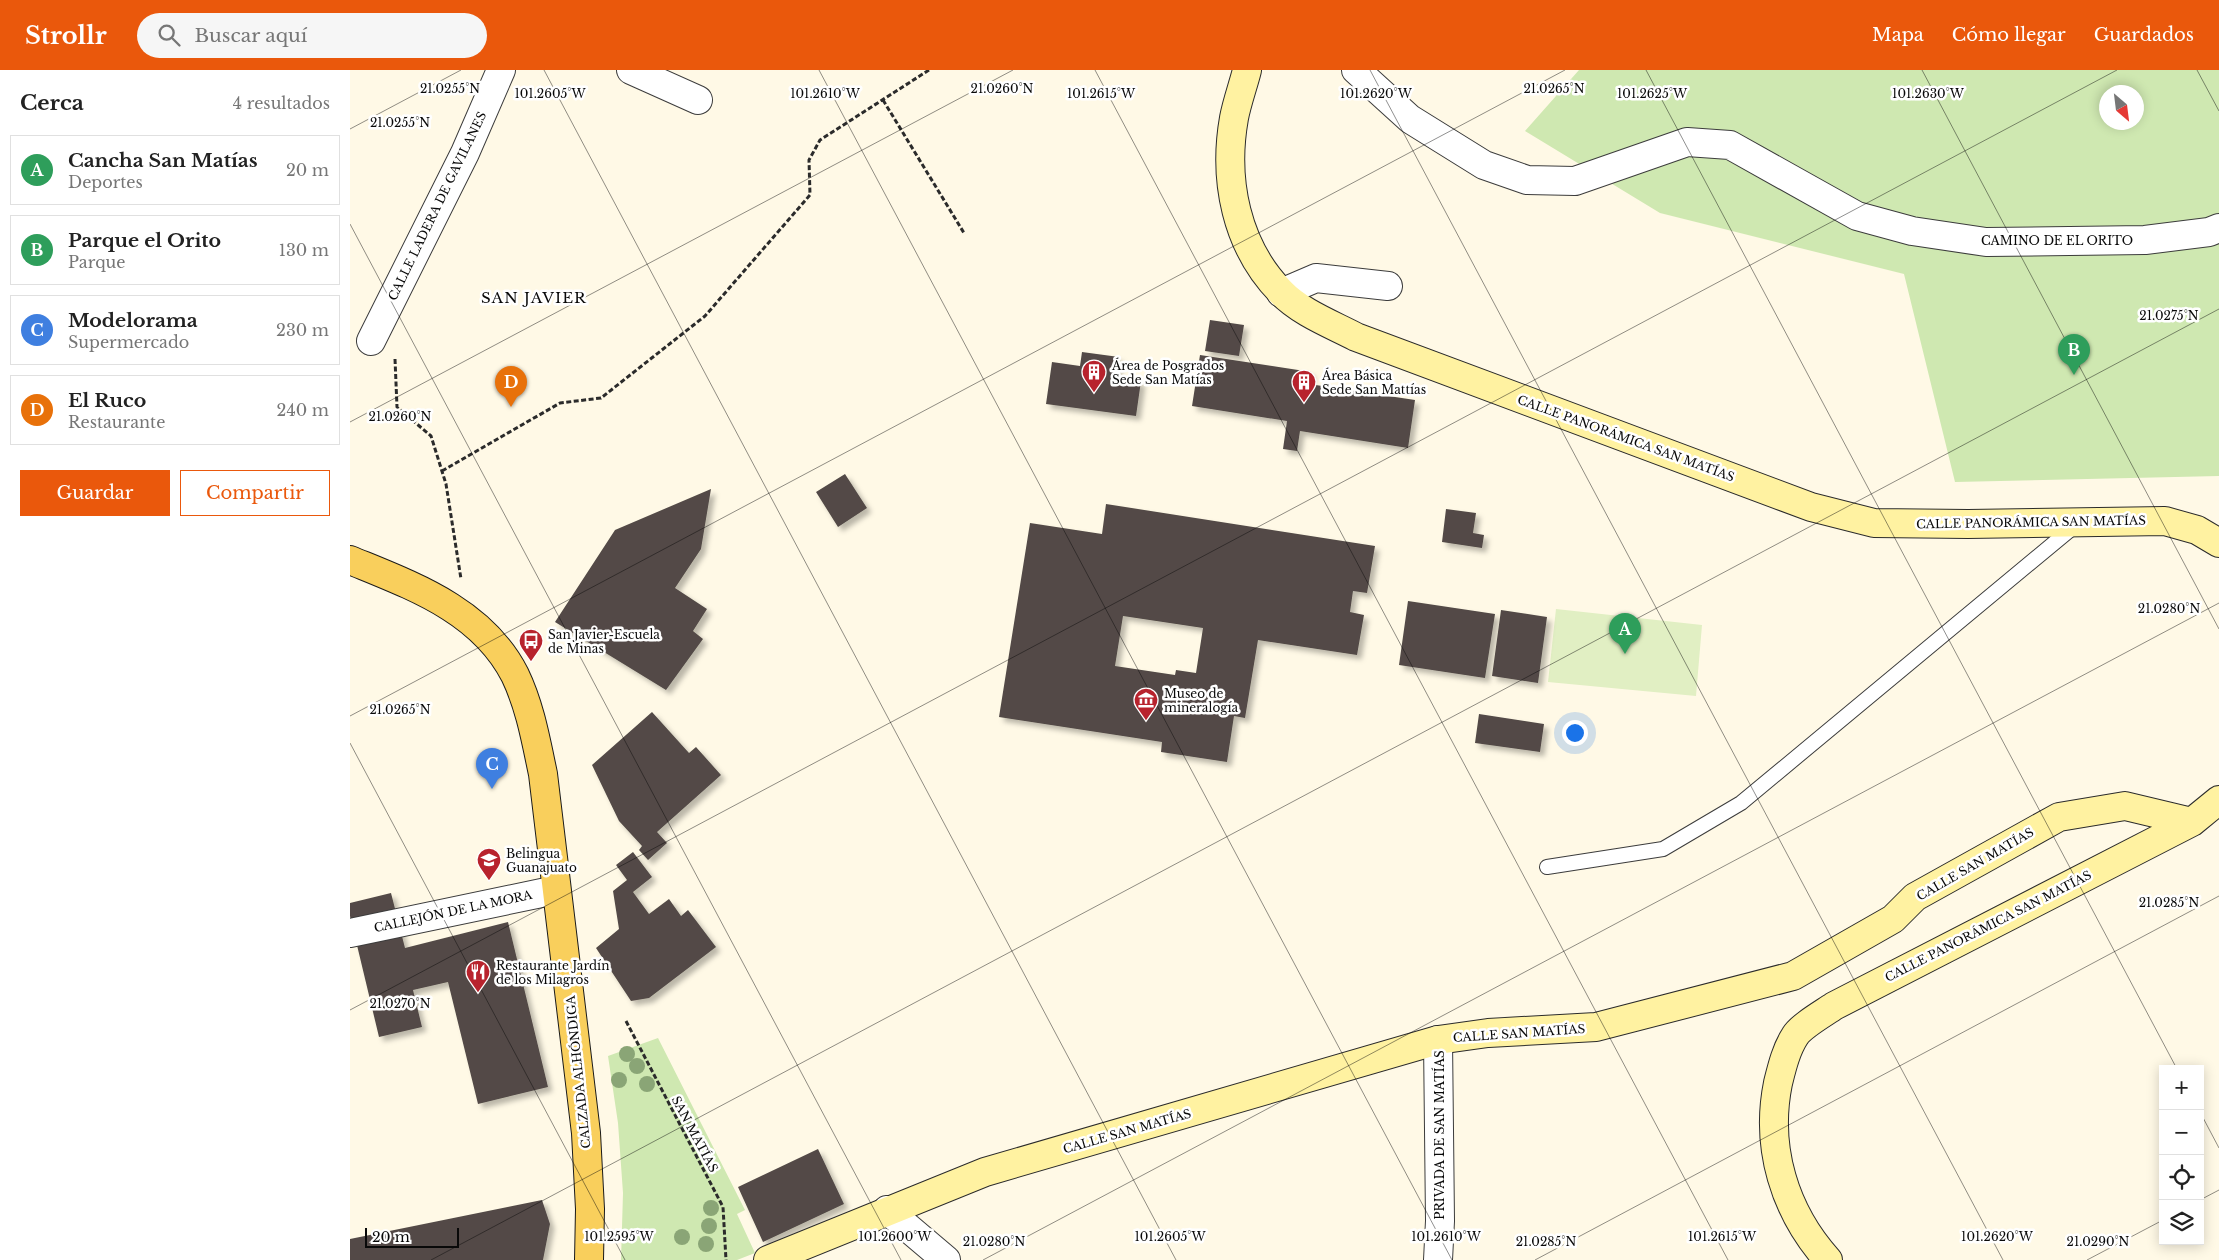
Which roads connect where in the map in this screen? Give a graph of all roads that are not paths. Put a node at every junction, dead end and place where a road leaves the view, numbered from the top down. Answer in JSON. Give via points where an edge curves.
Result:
{"nodes":[{"id":1,"x":501,"y":70,"type":"edge"},
{"id":2,"x":632,"y":70,"type":"edge"},
{"id":3,"x":1247,"y":70,"type":"edge"},
{"id":4,"x":1356,"y":70,"type":"edge"},
{"id":5,"x":698,"y":100,"type":"dead end"},
{"id":6,"x":2219,"y":228,"type":"edge"},
{"id":7,"x":1388,"y":286,"type":"dead end"},
{"id":8,"x":1281,"y":293,"type":"junction"},
{"id":9,"x":371,"y":341,"type":"road end"},
{"id":10,"x":2079,"y":522,"type":"junction"},
{"id":11,"x":2219,"y":543,"type":"edge"},
{"id":12,"x":350,"y":560,"type":"edge"},
{"id":13,"x":2219,"y":800,"type":"edge"},
{"id":14,"x":2192,"y":822,"type":"junction"},
{"id":15,"x":1547,"y":867,"type":"dead end"},
{"id":16,"x":556,"y":890,"type":"junction"},
{"id":17,"x":350,"y":933,"type":"edge"},
{"id":18,"x":1438,"y":1040,"type":"junction"},
{"id":19,"x":887,"y":1210,"type":"junction"},
{"id":20,"x":589,"y":1260,"type":"edge"},
{"id":21,"x":768,"y":1260,"type":"edge"},
{"id":22,"x":946,"y":1260,"type":"edge"},
{"id":23,"x":1438,"y":1260,"type":"edge"},
{"id":24,"x":1828,"y":1260,"type":"edge"}],
"edges":[{"from":1,"to":9,"type":"street","name":"CALLE LADERA DE GAVILANES","via":[[466,153]]},
{"from":2,"to":5,"type":"street"},
{"from":3,"to":8,"type":"street","name":"CALLE PANORÁMICA SAN MATÍAS","via":[[1234,118],[1233,199],[1241,233]]},
{"from":4,"to":6,"type":"street","name":"CAMINO DE EL ORITO","via":[[1410,119],[1484,165],[1528,180],[1575,181],[1688,142],[1730,145],[1857,216],[1912,231],[1986,242],[2145,240]]},
{"from":7,"to":8,"type":"street","via":[[1316,278]]},
{"from":8,"to":10,"type":"street","name":"CALLE PANORÁMICA SAN MATÍAS","via":[[1313,316],[1356,337],[1811,507],[1874,523]]},
{"from":10,"to":11,"type":"street","name":"CALLE PANORÁMICA SAN MATÍAS","via":[[2165,521],[2197,530]]},
{"from":10,"to":15,"type":"lane","via":[[1740,803],[1663,848]]},
{"from":12,"to":16,"type":"main road","name":"CALZADA ALHÓNDIGA","via":[[419,589],[456,609],[488,637],[515,675],[531,719],[543,774]]},
{"from":13,"to":14,"type":"street","name":"CALLE PANORÁMICA SAN MATÍAS"},
{"from":14,"to":18,"type":"street","name":"CALLE SAN MATÍAS","via":[[2125,806],[2058,817],[1915,897],[1892,919],[1793,976],[1596,1027]]},
{"from":14,"to":24,"type":"street","name":"CALLE PANORÁMICA SAN MATÍAS","via":[[1834,1006],[1795,1035],[1782,1065],[1774,1104],[1774,1149],[1784,1188],[1800,1222]]},
{"from":16,"to":17,"type":"street","name":"CALLEJÓN DE LA MORA"},
{"from":16,"to":20,"type":"main road","name":"CALZADA ALHÓNDIGA","via":[[586,1133]]},
{"from":18,"to":19,"type":"street","name":"CALLE SAN MATÍAS","via":[[985,1172]]},
{"from":18,"to":23,"type":"street","name":"PRIVADA DE SAN MATÍAS"},
{"from":19,"to":21,"type":"street","name":"CALLE SAN MATÍAS"},
{"from":19,"to":22,"type":"street"}]}
